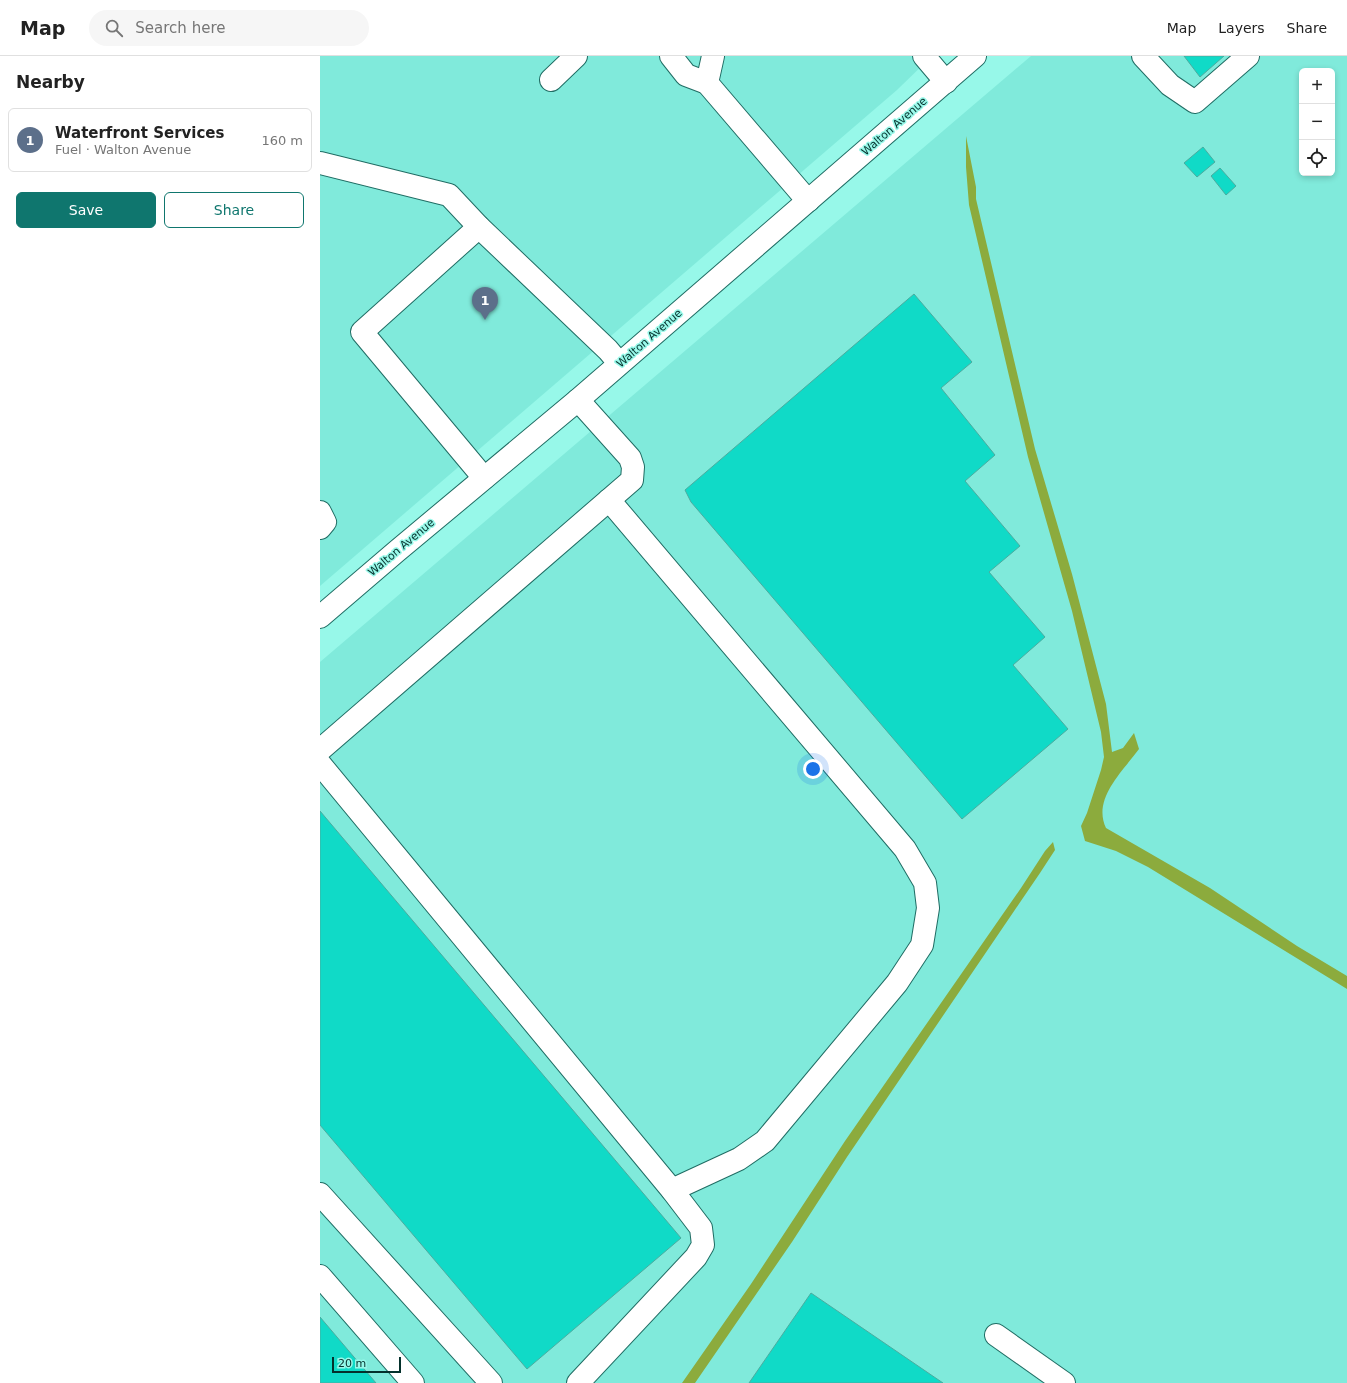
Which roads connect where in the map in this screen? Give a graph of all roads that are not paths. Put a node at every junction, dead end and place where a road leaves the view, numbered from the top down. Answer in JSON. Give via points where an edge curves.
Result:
{"nodes":[{"id":1,"x":576,"y":56,"type":"edge"},
{"id":2,"x":671,"y":56,"type":"edge"},
{"id":3,"x":713,"y":56,"type":"edge"},
{"id":4,"x":924,"y":56,"type":"edge"},
{"id":5,"x":975,"y":56,"type":"edge"},
{"id":6,"x":1144,"y":56,"type":"edge"},
{"id":7,"x":1248,"y":56,"type":"edge"},
{"id":8,"x":551,"y":80,"type":"dead end"},
{"id":9,"x":708,"y":82,"type":"junction"},
{"id":10,"x":946,"y":82,"type":"junction"},
{"id":11,"x":320,"y":163,"type":"edge"},
{"id":12,"x":808,"y":201,"type":"junction"},
{"id":13,"x":479,"y":227,"type":"junction"},
{"id":14,"x":619,"y":363,"type":"junction"},
{"id":15,"x":578,"y":400,"type":"junction"},
{"id":16,"x":484,"y":478,"type":"junction"},
{"id":17,"x":609,"y":500,"type":"junction"},
{"id":18,"x":320,"y":512,"type":"edge"},
{"id":19,"x":320,"y":528,"type":"edge"},
{"id":20,"x":320,"y":617,"type":"edge"},
{"id":21,"x":320,"y":750,"type":"edge"},
{"id":22,"x":320,"y":764,"type":"edge"},
{"id":23,"x":672,"y":1190,"type":"junction"},
{"id":24,"x":320,"y":1194,"type":"edge"},
{"id":25,"x":320,"y":1276,"type":"edge"},
{"id":26,"x":996,"y":1335,"type":"dead end"},
{"id":27,"x":413,"y":1383,"type":"edge"},
{"id":28,"x":491,"y":1383,"type":"edge"},
{"id":29,"x":578,"y":1383,"type":"edge"},
{"id":30,"x":1064,"y":1383,"type":"edge"}],
"edges":[{"from":1,"to":8,"type":"main road"},
{"from":2,"to":9,"type":"main road","via":[[686,75]]},
{"from":3,"to":9,"type":"main road"},
{"from":4,"to":10,"type":"main road"},
{"from":5,"to":10,"type":"main road","name":"Walton Avenue"},
{"from":6,"to":7,"type":"main road","via":[[1170,85],[1195,102]]},
{"from":9,"to":12,"type":"main road"},
{"from":10,"to":12,"type":"main road","name":"Walton Avenue"},
{"from":11,"to":13,"type":"main road","via":[[449,195]]},
{"from":12,"to":14,"type":"main road","name":"Walton Avenue"},
{"from":13,"to":14,"type":"main road"},
{"from":13,"to":16,"type":"main road","via":[[362,332]]},
{"from":14,"to":15,"type":"main road","name":"Walton Avenue"},
{"from":15,"to":16,"type":"main road","name":"Walton Avenue"},
{"from":15,"to":17,"type":"main road","via":[[630,458],[633,467],[632,480]]},
{"from":16,"to":20,"type":"main road","name":"Walton Avenue"},
{"from":17,"to":21,"type":"main road"},
{"from":17,"to":23,"type":"main road","via":[[905,849],[925,883],[928,908],[922,945],[897,983],[765,1141],[739,1159]]},
{"from":18,"to":19,"type":"main road","via":[[326,522]]},
{"from":22,"to":23,"type":"main road"},
{"from":23,"to":29,"type":"main road","via":[[701,1228],[703,1245],[696,1257]]},
{"from":24,"to":28,"type":"main road"},
{"from":25,"to":27,"type":"main road"},
{"from":26,"to":30,"type":"main road"}]}
